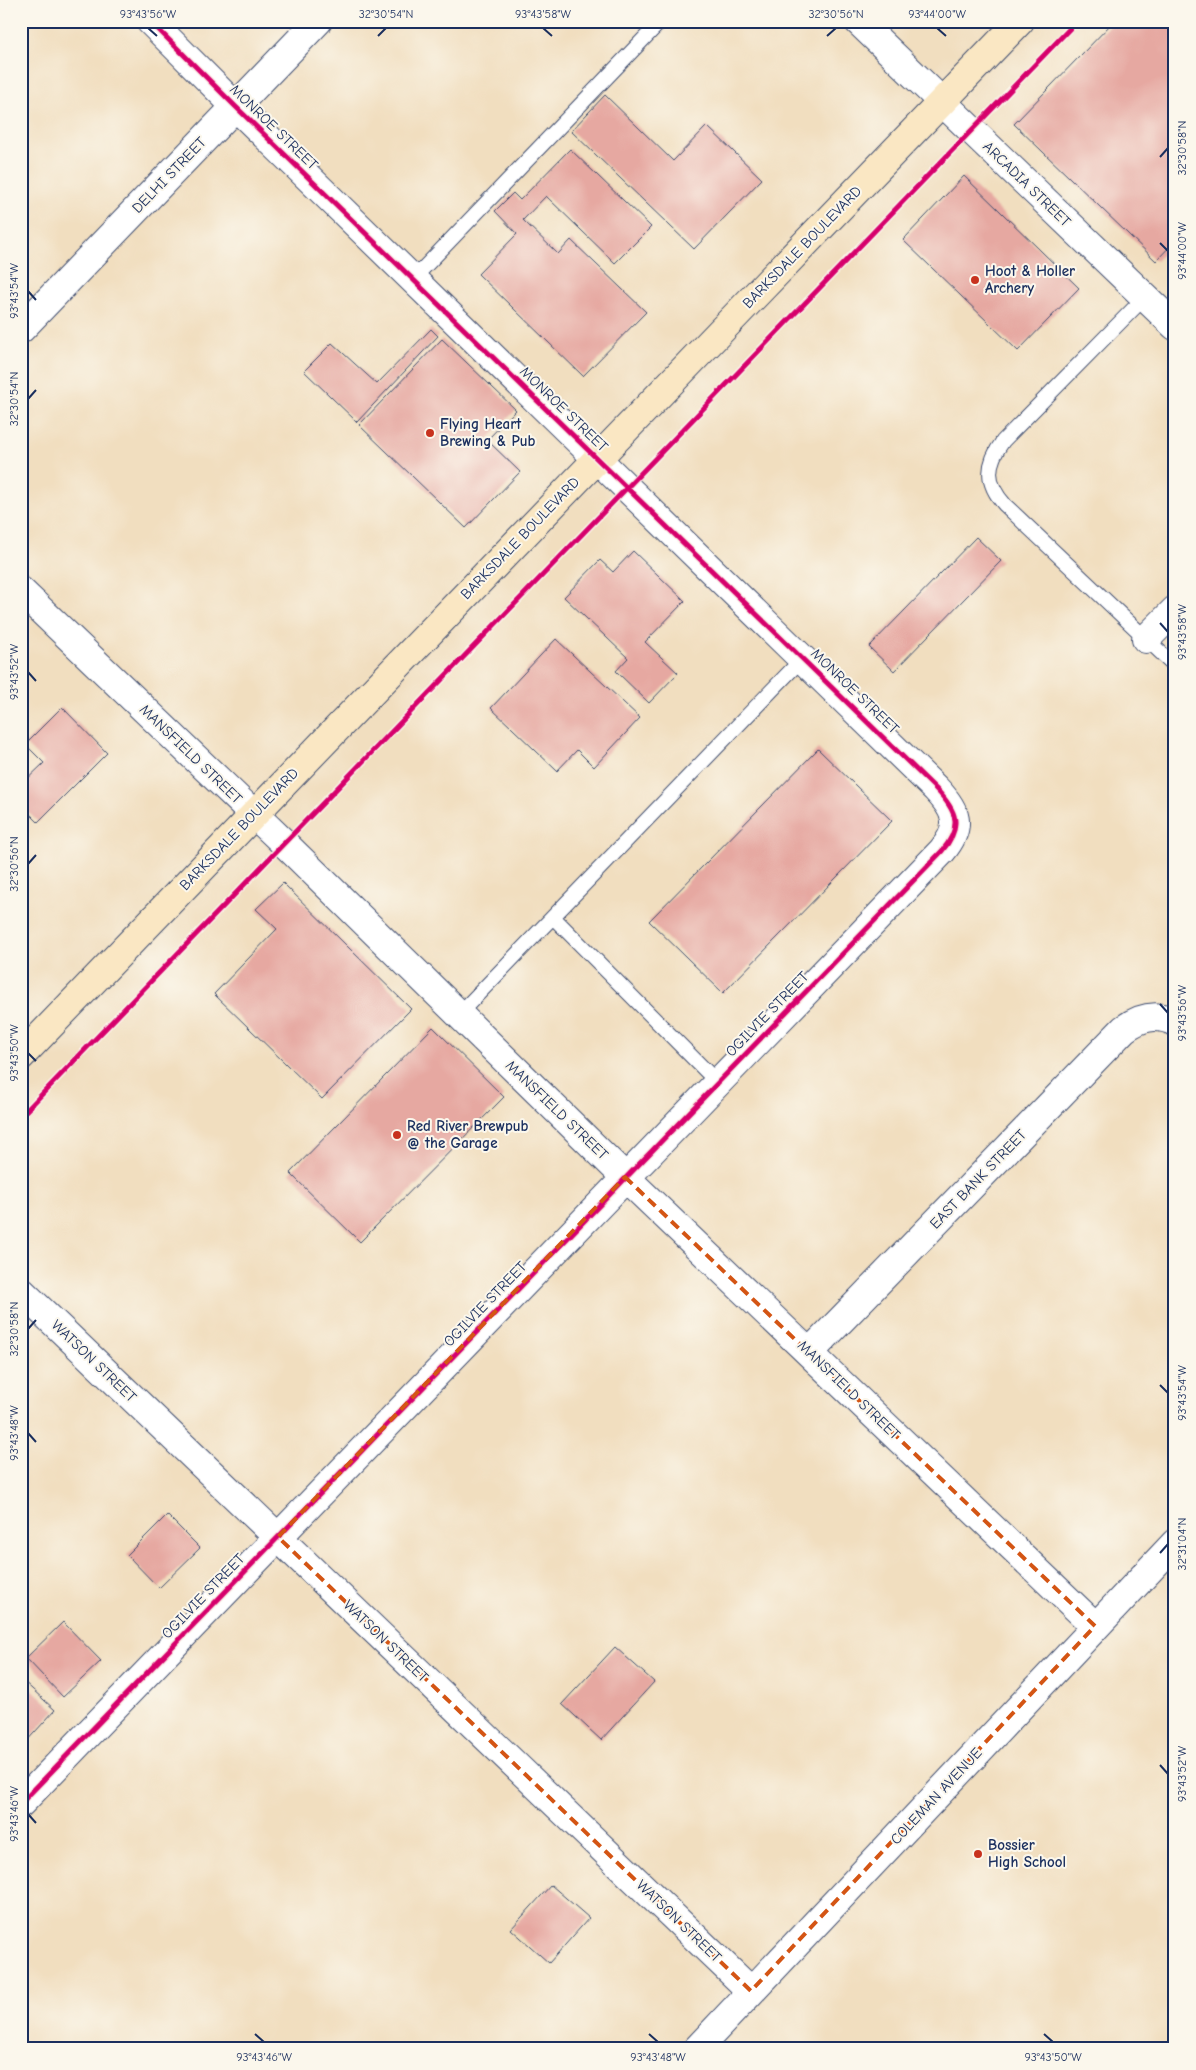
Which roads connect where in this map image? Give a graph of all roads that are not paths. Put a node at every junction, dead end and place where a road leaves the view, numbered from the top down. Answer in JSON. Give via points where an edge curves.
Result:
{"nodes":[{"id":1,"x":150,"y":21,"type":"edge"},
{"id":2,"x":318,"y":21,"type":"edge"},
{"id":3,"x":661,"y":21,"type":"edge"},
{"id":4,"x":858,"y":21,"type":"edge"},
{"id":5,"x":1020,"y":21,"type":"edge"},
{"id":6,"x":941,"y":103,"type":"junction"},
{"id":7,"x":235,"y":106,"type":"junction"},
{"id":8,"x":413,"y":279,"type":"junction"},
{"id":9,"x":1145,"y":297,"type":"junction"},
{"id":10,"x":1175,"y":326,"type":"edge"},
{"id":11,"x":21,"y":329,"type":"edge"},
{"id":12,"x":598,"y":459,"type":"junction"},
{"id":13,"x":21,"y":591,"type":"edge"},
{"id":14,"x":1173,"y":616,"type":"edge"},
{"id":15,"x":1146,"y":639,"type":"junction"},
{"id":16,"x":803,"y":658,"type":"junction"},
{"id":17,"x":1175,"y":666,"type":"edge"},
{"id":18,"x":254,"y":814,"type":"junction"},
{"id":19,"x":955,"y":818,"type":"joint"},
{"id":20,"x":553,"y":917,"type":"junction"},
{"id":21,"x":459,"y":1014,"type":"junction"},
{"id":22,"x":1164,"y":1019,"type":"edge"},
{"id":23,"x":21,"y":1056,"type":"edge"},
{"id":24,"x":718,"y":1082,"type":"junction"},
{"id":25,"x":625,"y":1177,"type":"junction"},
{"id":26,"x":21,"y":1291,"type":"edge"},
{"id":27,"x":810,"y":1352,"type":"junction"},
{"id":28,"x":278,"y":1537,"type":"junction"},
{"id":29,"x":1175,"y":1543,"type":"edge"},
{"id":30,"x":1095,"y":1626,"type":"junction"},
{"id":31,"x":21,"y":1803,"type":"edge"},
{"id":32,"x":751,"y":1991,"type":"junction"},
{"id":33,"x":697,"y":2049,"type":"edge"}],
"edges":[{"from":1,"to":7,"type":"street","name":"MONROE STREET"},
{"from":2,"to":7,"type":"street","name":"DELHI STREET"},
{"from":3,"to":8,"type":"lane"},
{"from":4,"to":6,"type":"street","name":"ARCADIA STREET"},
{"from":5,"to":6,"type":"main road","name":"BARKSDALE BOULEVARD"},
{"from":6,"to":9,"type":"street","name":"ARCADIA STREET"},
{"from":6,"to":12,"type":"main road","name":"BARKSDALE BOULEVARD"},
{"from":7,"to":8,"type":"street","name":"MONROE STREET"},
{"from":7,"to":11,"type":"street","name":"DELHI STREET"},
{"from":8,"to":12,"type":"street","name":"MONROE STREET"},
{"from":9,"to":10,"type":"street","name":"ARCADIA STREET"},
{"from":9,"to":15,"type":"lane","via":[[1003,440],[995,451],[990,474],[992,486],[1005,505]]},
{"from":12,"to":16,"type":"street","name":"MONROE STREET"},
{"from":12,"to":18,"type":"main road","name":"BARKSDALE BOULEVARD"},
{"from":13,"to":18,"type":"street","name":"MANSFIELD STREET"},
{"from":14,"to":15,"type":"street"},
{"from":15,"to":17,"type":"lane"},
{"from":16,"to":19,"type":"street","name":"MONROE STREET","via":[[936,788],[952,808]]},
{"from":16,"to":20,"type":"lane"},
{"from":18,"to":21,"type":"street","name":"MANSFIELD STREET"},
{"from":18,"to":23,"type":"main road","name":"BARKSDALE BOULEVARD"},
{"from":19,"to":24,"type":"street","name":"OGILVIE STREET","via":[[955,830],[942,851]]},
{"from":20,"to":21,"type":"lane"},
{"from":20,"to":24,"type":"lane"},
{"from":21,"to":25,"type":"street","name":"MANSFIELD STREET"},
{"from":22,"to":27,"type":"street","name":"EAST BANK STREET","via":[[1144,1017],[1132,1022],[1114,1038]]},
{"from":24,"to":25,"type":"street","name":"OGILVIE STREET"},
{"from":25,"to":27,"type":"street","name":"MANSFIELD STREET"},
{"from":25,"to":28,"type":"street","name":"OGILVIE STREET"},
{"from":26,"to":28,"type":"street","name":"WATSON STREET"},
{"from":27,"to":30,"type":"street","name":"MANSFIELD STREET"},
{"from":28,"to":31,"type":"street","name":"OGILVIE STREET"},
{"from":28,"to":32,"type":"street","name":"WATSON STREET"},
{"from":29,"to":30,"type":"street","name":"COLEMAN AVENUE"},
{"from":30,"to":32,"type":"street","name":"COLEMAN AVENUE"},
{"from":32,"to":33,"type":"street","name":"COLEMAN AVENUE"}]}
